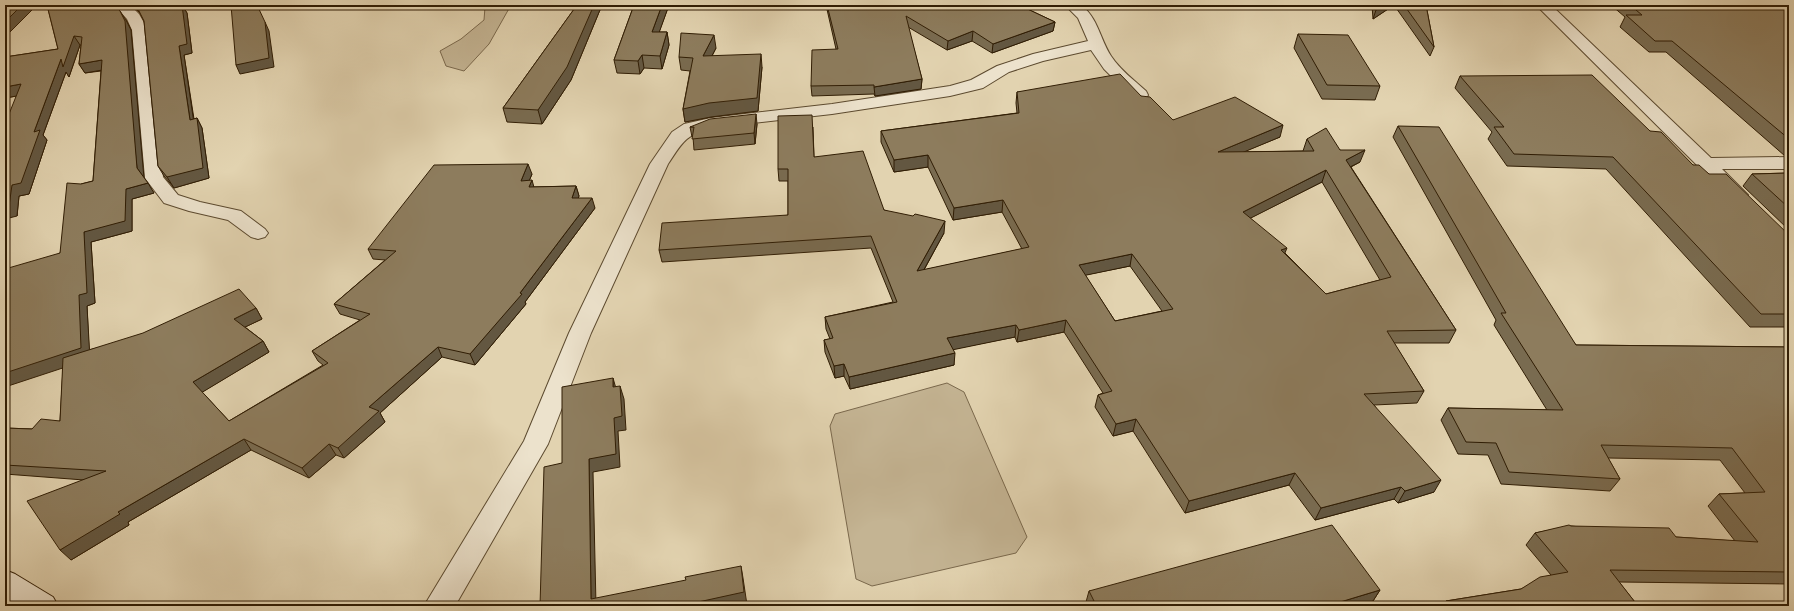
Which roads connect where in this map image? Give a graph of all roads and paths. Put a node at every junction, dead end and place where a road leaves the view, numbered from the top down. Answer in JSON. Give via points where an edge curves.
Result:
{"nodes":[{"id":1,"x":121,"y":5,"type":"edge"},
{"id":2,"x":1072,"y":5,"type":"edge"},
{"id":3,"x":1542,"y":5,"type":"edge"},
{"id":4,"x":1097,"y":44,"type":"junction"},
{"id":5,"x":1146,"y":102,"type":"edge"},
{"id":6,"x":1789,"y":163,"type":"edge"},
{"id":7,"x":1706,"y":164,"type":"junction"},
{"id":8,"x":1750,"y":207,"type":"edge"},
{"id":9,"x":258,"y":233,"type":"dead end"},
{"id":10,"x":5,"y":583,"type":"edge"},
{"id":11,"x":43,"y":606,"type":"edge"},
{"id":12,"x":439,"y":606,"type":"edge"}],
"edges":[{"from":1,"to":9,"type":"street","via":[[134,17],[140,30],[154,178],[171,199],[234,215]]},
{"from":2,"to":4,"type":"street","via":[[1089,22]]},
{"from":3,"to":7,"type":"street"},
{"from":4,"to":5,"type":"street","via":[[1111,66]]},
{"from":4,"to":12,"type":"street","via":[[1039,57],[1003,70],[977,84],[950,91],[832,109],[711,123],[690,128],[678,136],[659,164],[580,333],[535,444]]},
{"from":6,"to":7,"type":"street"},
{"from":7,"to":8,"type":"street"},
{"from":10,"to":11,"type":"street"}]}
